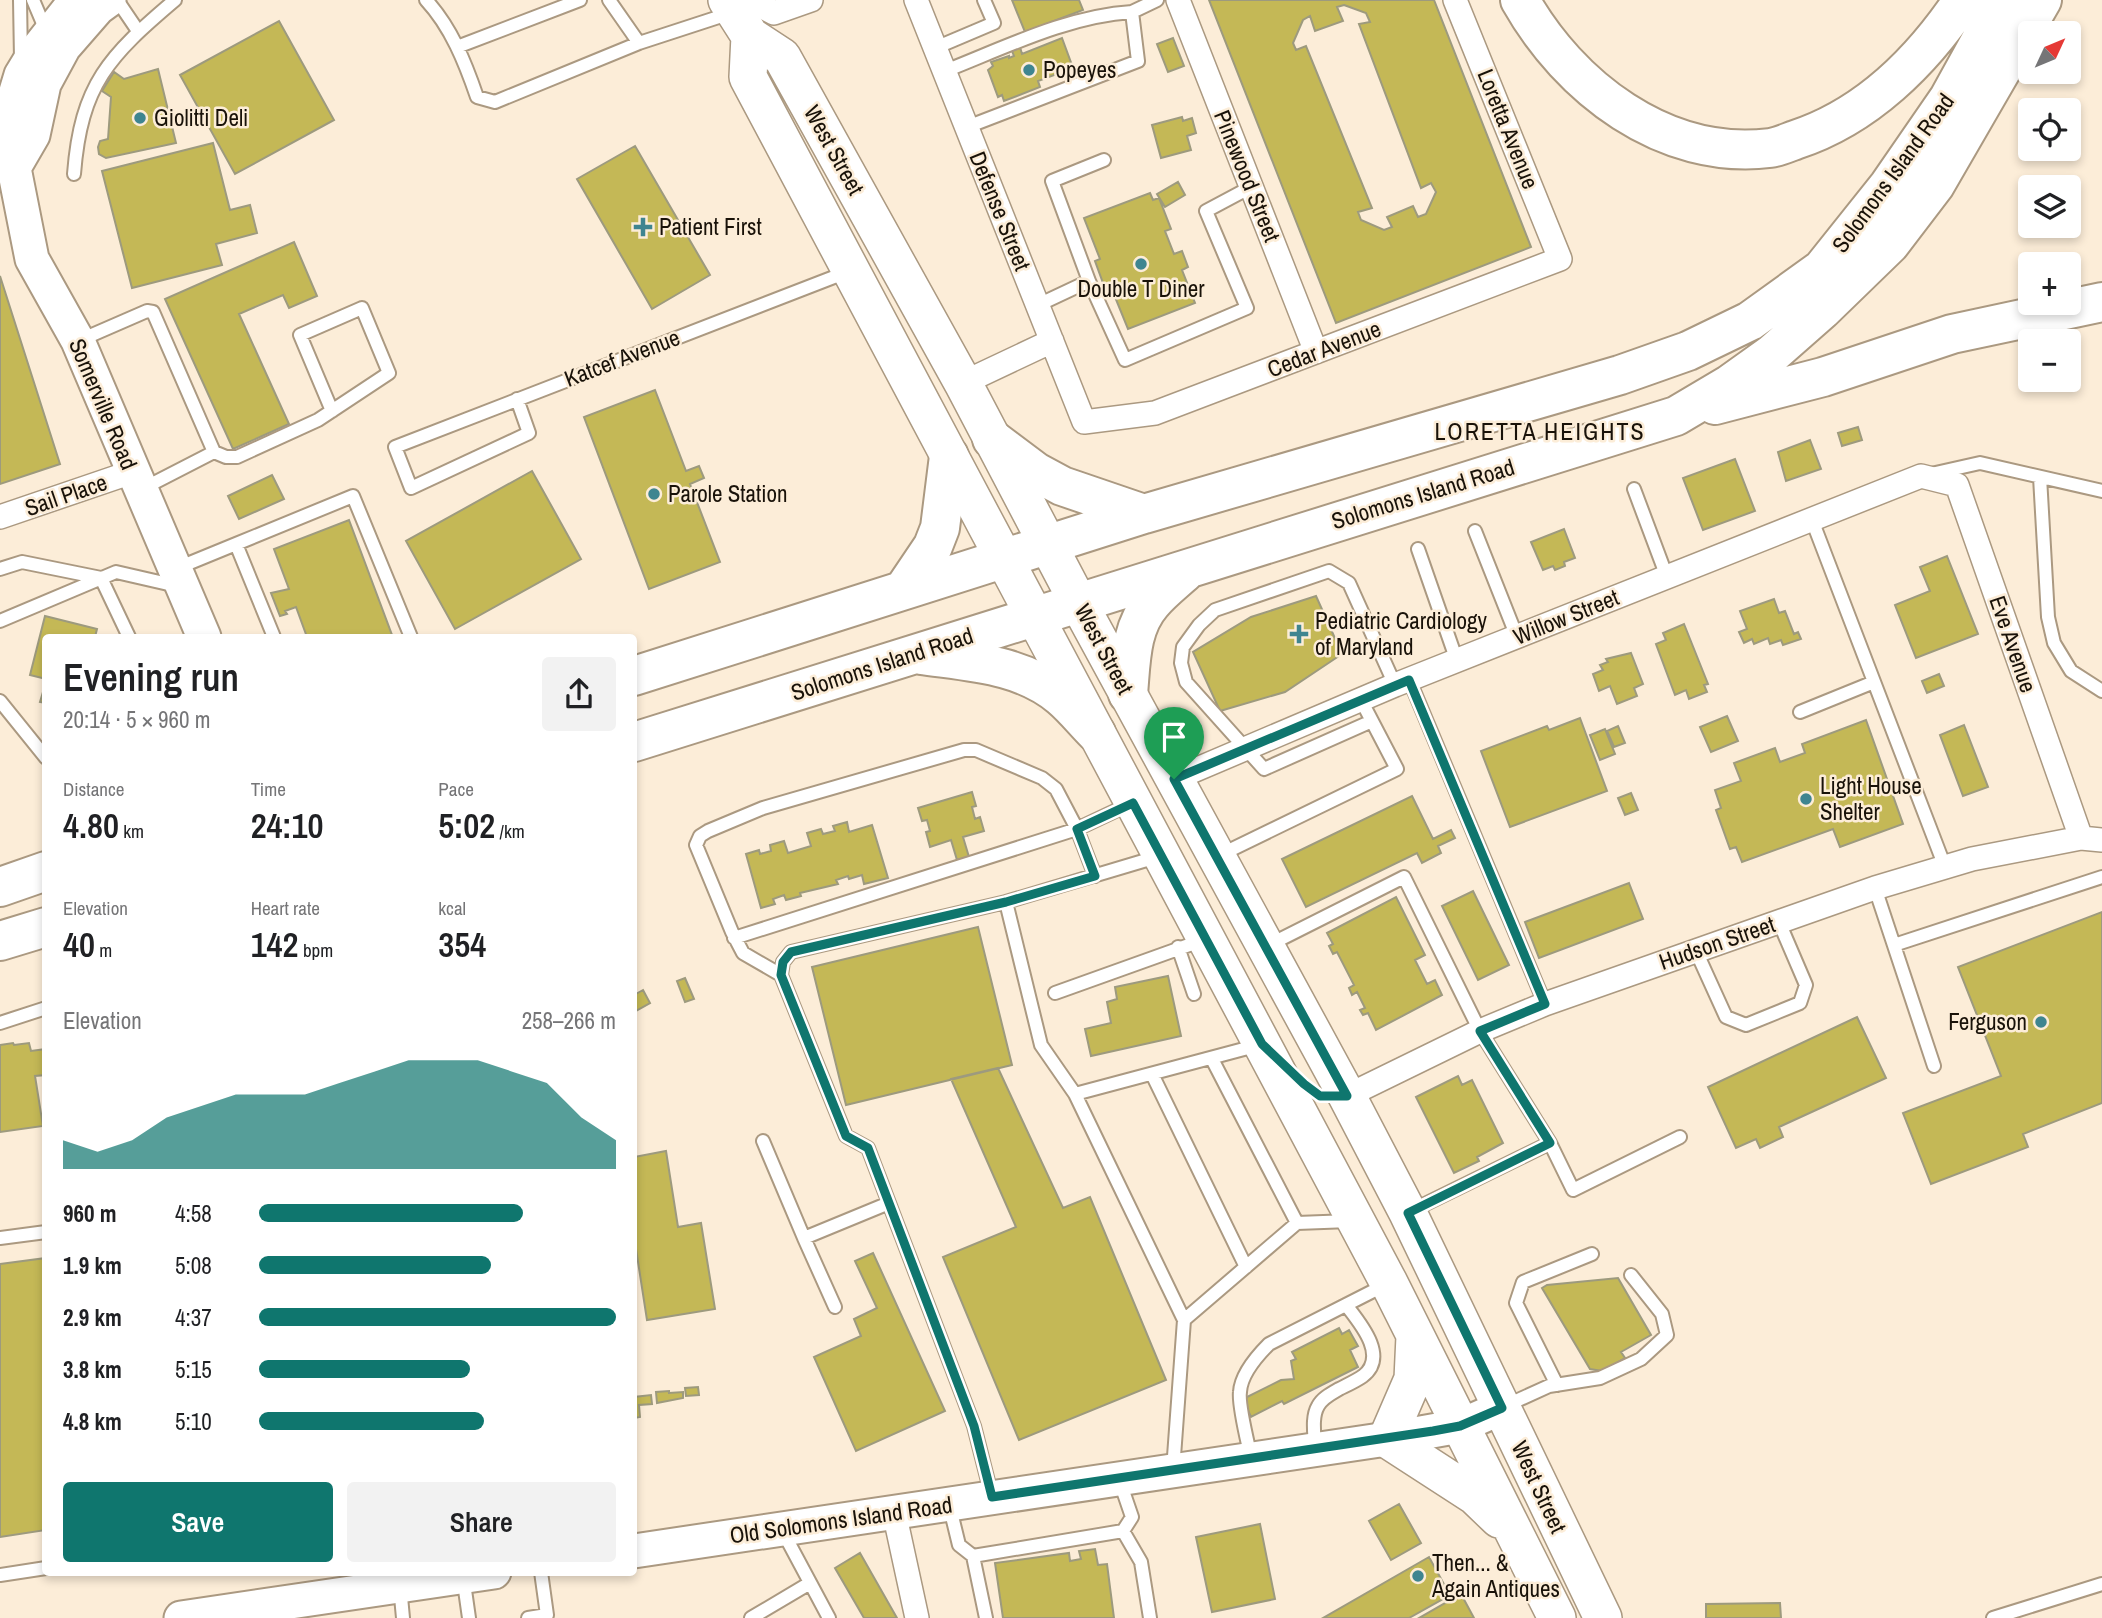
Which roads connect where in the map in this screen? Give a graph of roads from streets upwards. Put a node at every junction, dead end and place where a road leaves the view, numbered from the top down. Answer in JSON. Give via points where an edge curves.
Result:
{"nodes":[{"id":1,"x":76,"y":0,"type":"edge"},
{"id":2,"x":109,"y":0,"type":"edge"},
{"id":3,"x":811,"y":0,"type":"edge"},
{"id":4,"x":916,"y":0,"type":"edge"},
{"id":5,"x":1178,"y":0,"type":"edge"},
{"id":6,"x":1455,"y":0,"type":"edge"},
{"id":7,"x":1520,"y":0,"type":"edge"},
{"id":8,"x":1963,"y":0,"type":"edge"},
{"id":9,"x":2003,"y":0,"type":"edge"},
{"id":10,"x":2042,"y":0,"type":"edge"},
{"id":11,"x":745,"y":10,"type":"edge"},
{"id":12,"x":23,"y":78,"type":"edge"},
{"id":13,"x":9,"y":149,"type":"edge"},
{"id":14,"x":1560,"y":259,"type":"joint"},
{"id":15,"x":2102,"y":302,"type":"edge"},
{"id":16,"x":1052,"y":341,"type":"junction"},
{"id":17,"x":1316,"y":352,"type":"junction"},
{"id":18,"x":963,"y":383,"type":"junction"},
{"id":19,"x":1675,"y":416,"type":"junction"},
{"id":20,"x":1084,"y":422,"type":"joint"},
{"id":21,"x":992,"y":439,"type":"junction"},
{"id":22,"x":949,"y":456,"type":"junction"},
{"id":23,"x":1921,"y":476,"type":"joint"},
{"id":24,"x":136,"y":481,"type":"junction"},
{"id":25,"x":1144,"y":514,"type":"junction"},
{"id":26,"x":0,"y":517,"type":"edge"},
{"id":27,"x":1048,"y":544,"type":"junction"},
{"id":28,"x":1003,"y":558,"type":"junction"},
{"id":29,"x":1189,"y":567,"type":"junction"},
{"id":30,"x":904,"y":589,"type":"junction"},
{"id":31,"x":1078,"y":602,"type":"junction"},
{"id":32,"x":1033,"y":616,"type":"junction"},
{"id":33,"x":203,"y":634,"type":"edge"},
{"id":34,"x":912,"y":654,"type":"junction"},
{"id":35,"x":637,"y":675,"type":"edge"},
{"id":36,"x":1128,"y":694,"type":"junction"},
{"id":37,"x":1096,"y":733,"type":"junction"},
{"id":38,"x":637,"y":741,"type":"edge"},
{"id":39,"x":1174,"y":779,"type":"junction"},
{"id":40,"x":2092,"y":839,"type":"edge"},
{"id":41,"x":42,"y":872,"type":"edge"},
{"id":42,"x":0,"y":887,"type":"edge"},
{"id":43,"x":42,"y":928,"type":"edge"},
{"id":44,"x":0,"y":941,"type":"edge"},
{"id":45,"x":1262,"y":1044,"type":"junction"},
{"id":46,"x":1347,"y":1096,"type":"junction"},
{"id":47,"x":1415,"y":1335,"type":"junction"},
{"id":48,"x":1502,"y":1408,"type":"junction"},
{"id":49,"x":1460,"y":1426,"type":"junction"},
{"id":50,"x":1387,"y":1439,"type":"junction"},
{"id":51,"x":894,"y":1512,"type":"junction"},
{"id":52,"x":1512,"y":1530,"type":"junction"},
{"id":53,"x":637,"y":1551,"type":"edge"},
{"id":54,"x":439,"y":1576,"type":"edge"},
{"id":55,"x":399,"y":1578,"type":"edge"},
{"id":56,"x":181,"y":1618,"type":"edge"},
{"id":57,"x":187,"y":1618,"type":"edge"},
{"id":58,"x":917,"y":1618,"type":"edge"},
{"id":59,"x":1557,"y":1618,"type":"edge"},
{"id":60,"x":1603,"y":1618,"type":"edge"}],
"edges":[{"from":1,"to":12,"type":"main road","name":"Somerville Road"},
{"from":2,"to":12,"type":"main road","name":"Somerville Road","via":[[64,47]]},
{"from":3,"to":11,"type":"street","via":[[774,13]]},
{"from":4,"to":16,"type":"street","name":"Defense Street"},
{"from":5,"to":17,"type":"street","name":"Pinewood Street"},
{"from":6,"to":14,"type":"street","name":"Loretta Avenue"},
{"from":7,"to":8,"type":"highway","via":[[1536,29],[1566,65],[1609,103],[1644,124],[1681,140],[1720,148],[1771,148],[1819,132],[1871,101],[1941,32]]},
{"from":9,"to":25,"type":"highway","name":"Solomons Island Road","via":[[1949,98],[1881,196],[1822,269],[1750,321],[1688,351],[1620,375]]},
{"from":10,"to":19,"type":"highway","name":"Solomons Island Road","via":[[1935,185],[1890,244],[1772,354]]},
{"from":11,"to":18,"type":"main road","name":"West Street","via":[[782,57]]},
{"from":11,"to":22,"type":"main road","name":"West Street","via":[[748,77]]},
{"from":12,"to":13,"type":"main road","name":"Somerville Road","via":[[44,84],[33,135]]},
{"from":13,"to":24,"type":"main road","name":"Somerville Road","via":[[32,259],[78,341]]},
{"from":14,"to":17,"type":"street","name":"Cedar Avenue"},
{"from":15,"to":19,"type":"highway","via":[[1952,334],[1823,377]]},
{"from":16,"to":18,"type":"street"},
{"from":16,"to":20,"type":"street","name":"Defense Street"},
{"from":17,"to":20,"type":"street","name":"Cedar Avenue","via":[[1155,413]]},
{"from":18,"to":21,"type":"main road","name":"West Street"},
{"from":19,"to":29,"type":"highway","name":"Solomons Island Road"},
{"from":21,"to":25,"type":"highway","via":[[1062,486]]},
{"from":21,"to":27,"type":"main road","name":"West Street"},
{"from":22,"to":28,"type":"main road","name":"West Street"},
{"from":22,"to":30,"type":"highway","via":[[940,528]]},
{"from":23,"to":39,"type":"street","name":"Willow Street","via":[[1402,682]]},
{"from":23,"to":40,"type":"street","name":"Eve Avenue","via":[[1956,485]]},
{"from":24,"to":26,"type":"street","name":"Sail Place"},
{"from":24,"to":33,"type":"main road","name":"Somerville Road"},
{"from":25,"to":27,"type":"highway","name":"Solomons Island Road"},
{"from":27,"to":28,"type":"highway","name":"Solomons Island Road"},
{"from":27,"to":31,"type":"main road","name":"West Street"},
{"from":28,"to":30,"type":"highway","name":"Solomons Island Road"},
{"from":28,"to":32,"type":"main road","name":"West Street"},
{"from":29,"to":31,"type":"highway","name":"Solomons Island Road"},
{"from":29,"to":36,"type":"highway","via":[[1151,604],[1139,623]]},
{"from":30,"to":35,"type":"highway","name":"Solomons Island Road"},
{"from":31,"to":32,"type":"highway","name":"Solomons Island Road"},
{"from":31,"to":36,"type":"main road","name":"West Street"},
{"from":32,"to":34,"type":"highway","name":"Solomons Island Road"},
{"from":32,"to":37,"type":"main road","name":"West Street"},
{"from":34,"to":37,"type":"highway","via":[[1015,670],[1061,697]]},
{"from":34,"to":38,"type":"highway","name":"Solomons Island Road"},
{"from":36,"to":39,"type":"main road","name":"West Street"},
{"from":37,"to":45,"type":"main road","name":"West Street","via":[[1161,856],[1193,943]]},
{"from":39,"to":46,"type":"main road","name":"West Street"},
{"from":40,"to":46,"type":"street","name":"Hudson Street","via":[[1972,859],[1875,888],[1545,1004]]},
{"from":41,"to":42,"type":"highway"},
{"from":43,"to":44,"type":"highway"},
{"from":45,"to":46,"type":"main road","via":[[1320,1096]]},
{"from":45,"to":47,"type":"main road","name":"West Street"},
{"from":46,"to":48,"type":"main road","name":"West Street"},
{"from":47,"to":49,"type":"main road","name":"West Street"},
{"from":47,"to":50,"type":"main road","via":[[1413,1379]]},
{"from":48,"to":49,"type":"main road","name":"Old Solomons Island Road"},
{"from":48,"to":60,"type":"main road","name":"West Street"},
{"from":49,"to":50,"type":"main road","name":"Old Solomons Island Road"},
{"from":49,"to":52,"type":"main road","name":"West Street"},
{"from":50,"to":51,"type":"main road","name":"Old Solomons Island Road"},
{"from":50,"to":52,"type":"main road","via":[[1475,1496]]},
{"from":51,"to":53,"type":"main road","name":"Old Solomons Island Road"},
{"from":51,"to":58,"type":"street"},
{"from":52,"to":59,"type":"main road","name":"West Street"},
{"from":54,"to":55,"type":"main road"},
{"from":55,"to":57,"type":"main road"},
{"from":56,"to":57,"type":"main road"}]}
